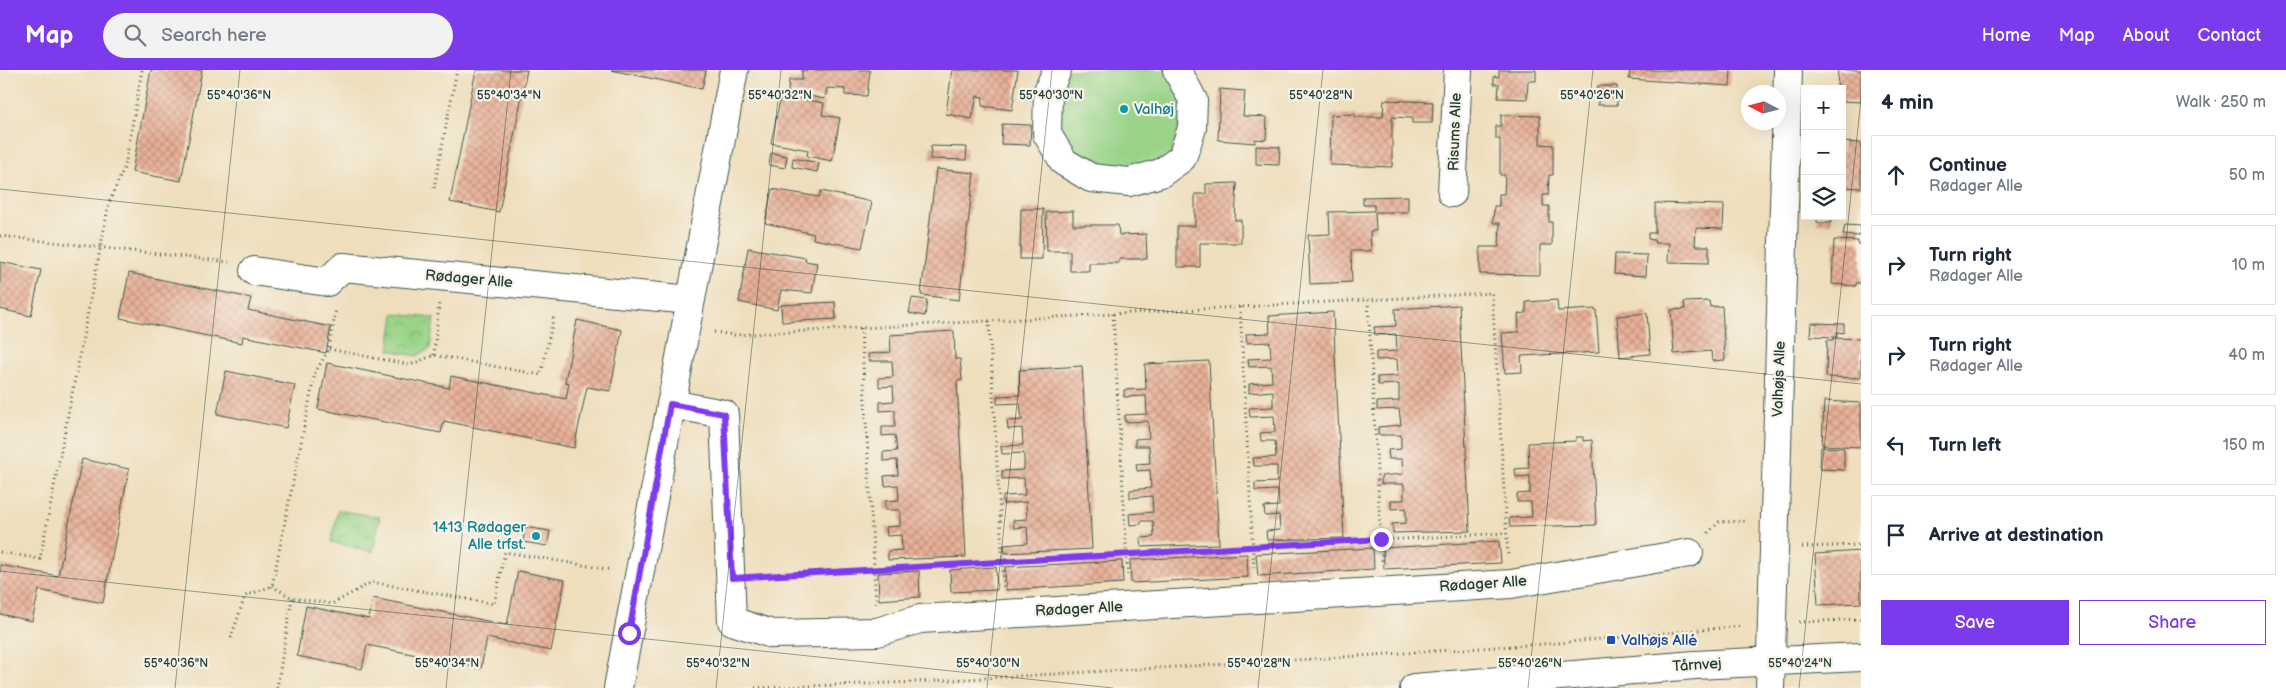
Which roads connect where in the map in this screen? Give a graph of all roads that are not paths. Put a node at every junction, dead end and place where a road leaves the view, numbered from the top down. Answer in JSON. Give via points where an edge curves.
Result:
{"nodes":[{"id":1,"x":734,"y":70,"type":"edge"},
{"id":2,"x":1057,"y":70,"type":"edge"},
{"id":3,"x":1177,"y":70,"type":"edge"},
{"id":4,"x":1458,"y":70,"type":"edge"},
{"id":5,"x":1788,"y":70,"type":"edge"},
{"id":6,"x":1452,"y":193,"type":"dead end"},
{"id":7,"x":254,"y":270,"type":"road end"},
{"id":8,"x":691,"y":300,"type":"junction"},
{"id":9,"x":670,"y":404,"type":"junction"},
{"id":10,"x":1689,"y":554,"type":"road end"},
{"id":11,"x":1861,"y":657,"type":"edge"},
{"id":12,"x":1770,"y":675,"type":"edge"},
{"id":13,"x":618,"y":688,"type":"edge"},
{"id":14,"x":1414,"y":688,"type":"edge"}],
"edges":[{"from":1,"to":8,"type":"street"},
{"from":2,"to":3,"type":"street","via":[[1048,91],[1047,134],[1064,162],[1091,178],[1128,182],[1161,172],[1182,158],[1192,128],[1193,100]]},
{"from":4,"to":6,"type":"street","name":"Risums Alle"},
{"from":5,"to":12,"type":"street","name":"Valhøjs Alle"},
{"from":7,"to":8,"type":"street","name":"Rødager Alle","via":[[327,282],[343,267]]},
{"from":8,"to":9,"type":"street"},
{"from":9,"to":10,"type":"street","name":"Rødager Alle","via":[[724,414],[732,621],[772,634],[877,632],[920,619],[1006,613],[1511,584]]},
{"from":9,"to":13,"type":"street"},
{"from":11,"to":12,"type":"street","name":"Tårnvej"},
{"from":12,"to":14,"type":"street","name":"Tårnvej","via":[[1695,665]]}]}
